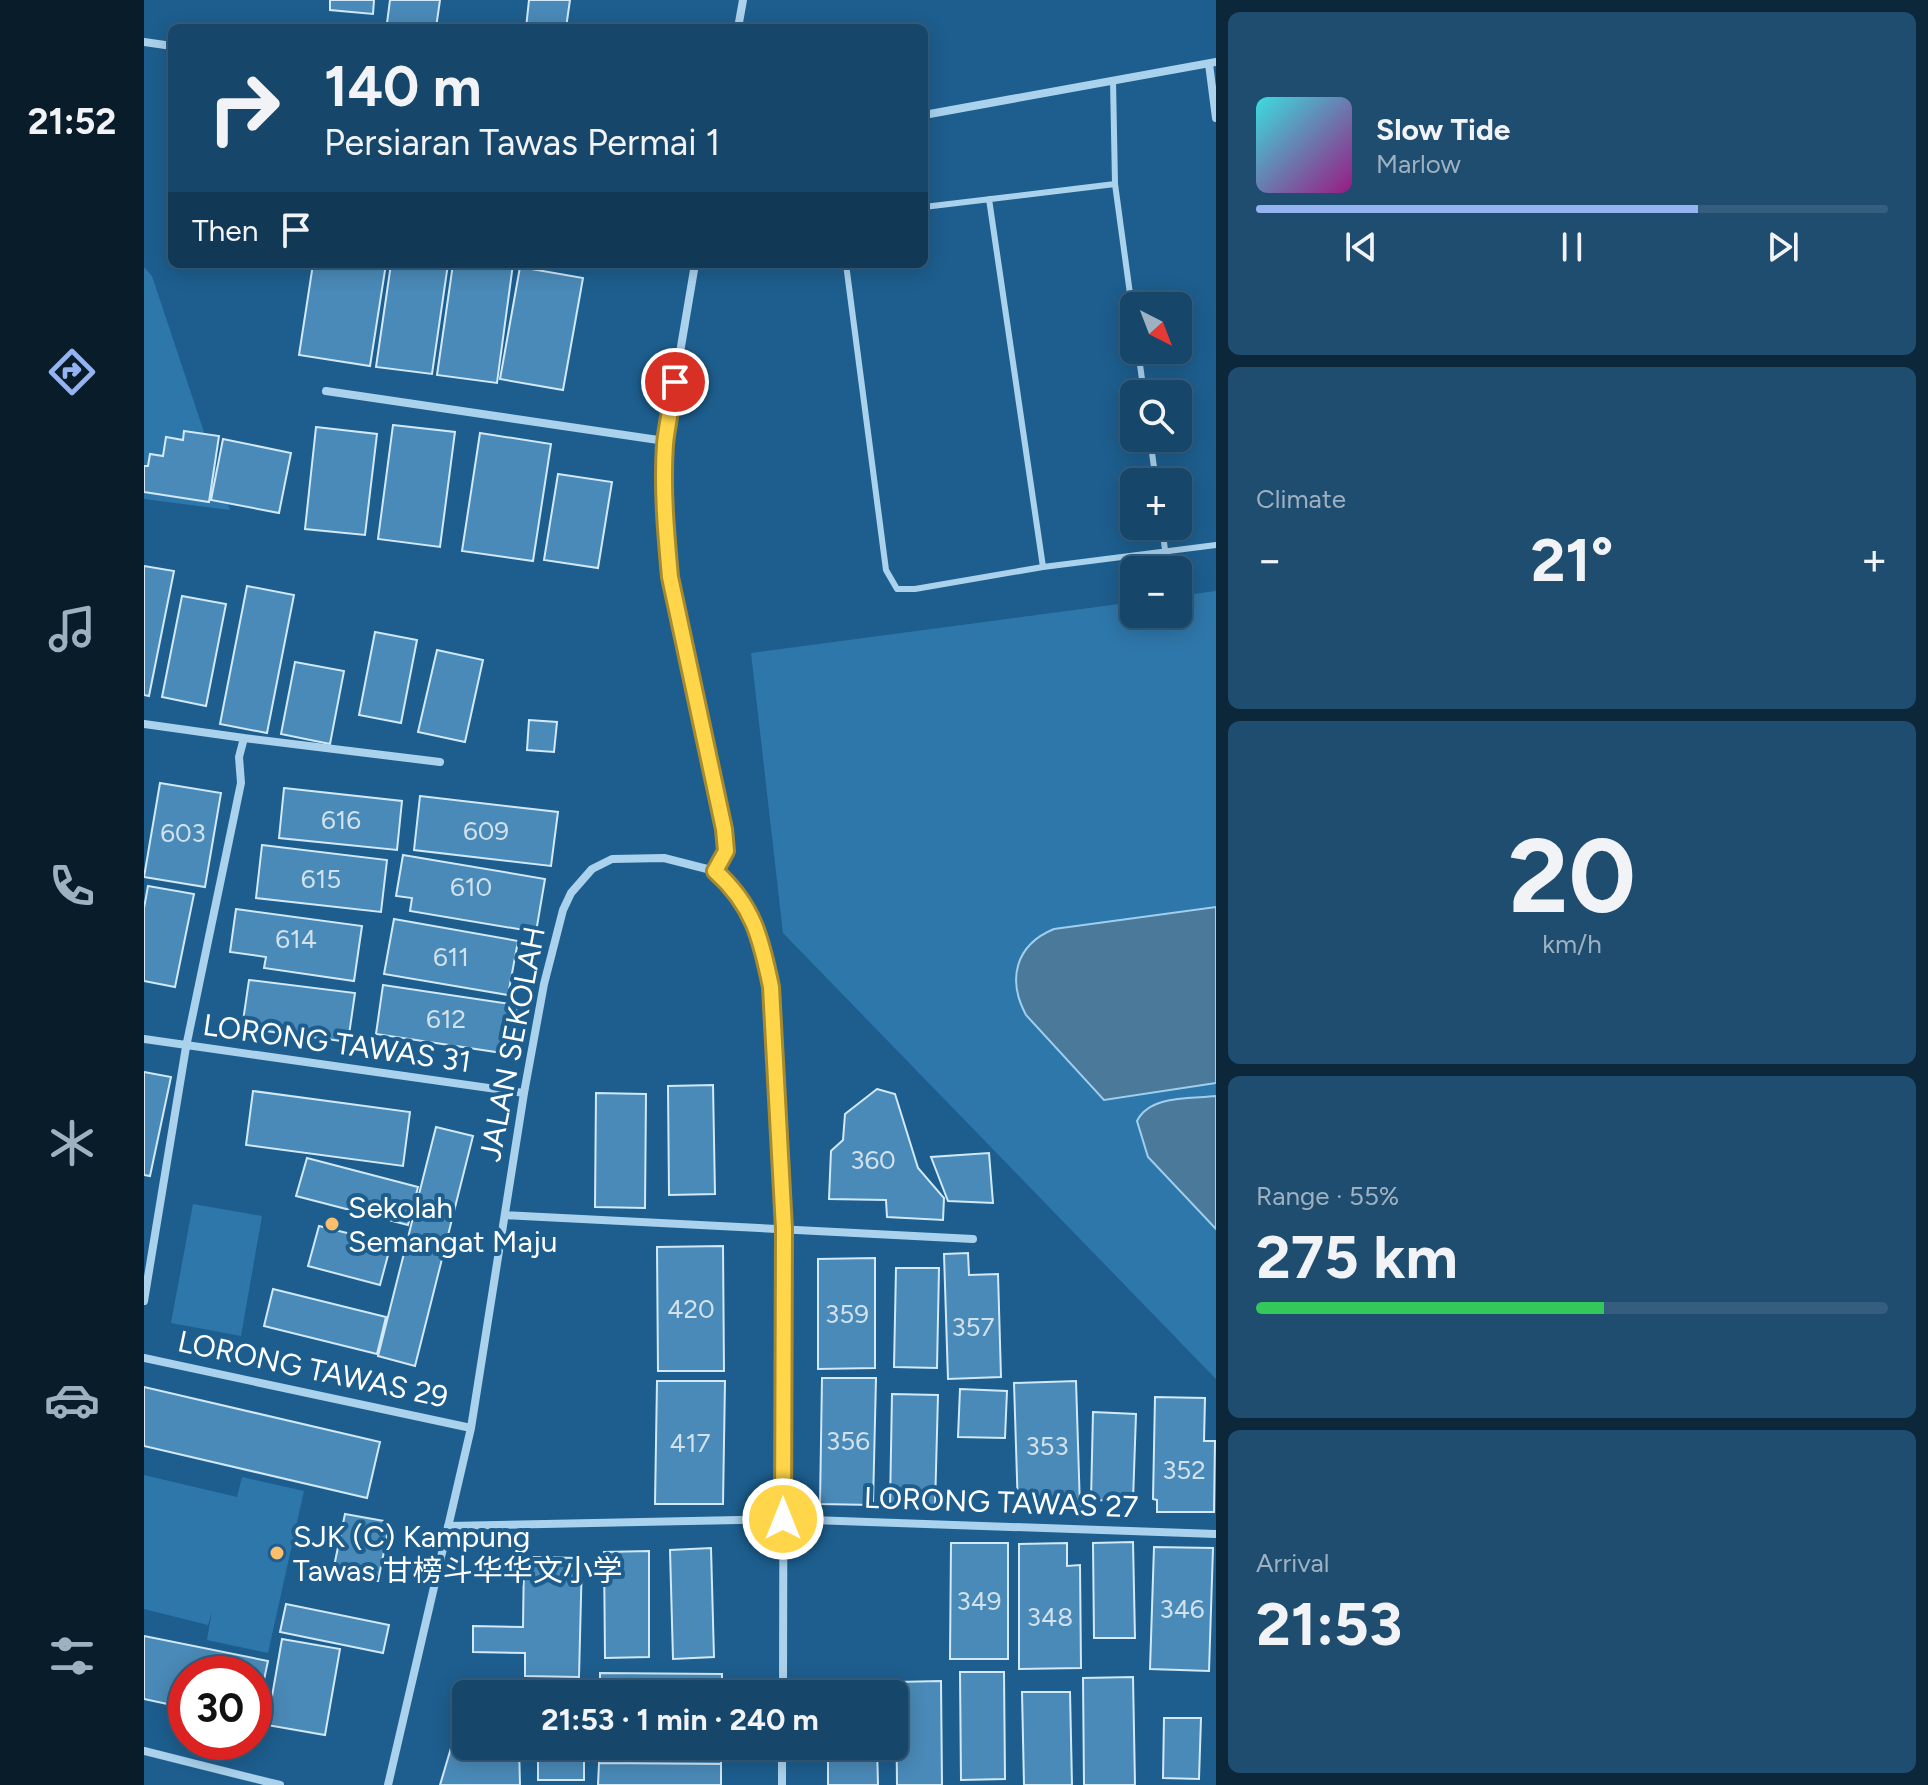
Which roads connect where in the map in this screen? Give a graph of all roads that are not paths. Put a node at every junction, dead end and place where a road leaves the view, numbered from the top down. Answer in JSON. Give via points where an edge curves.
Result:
{"nodes":[{"id":1,"x":743,"y":0,"type":"edge"},
{"id":2,"x":739,"y":24,"type":"edge"},
{"id":3,"x":144,"y":42,"type":"edge"},
{"id":4,"x":168,"y":45,"type":"edge"},
{"id":5,"x":1213,"y":63,"type":"edge"},
{"id":6,"x":1113,"y":80,"type":"junction"},
{"id":7,"x":928,"y":114,"type":"edge"},
{"id":8,"x":1216,"y":118,"type":"edge"},
{"id":9,"x":1115,"y":184,"type":"junction"},
{"id":10,"x":989,"y":199,"type":"junction"},
{"id":11,"x":928,"y":207,"type":"edge"},
{"id":12,"x":694,"y":268,"type":"edge"},
{"id":13,"x":847,"y":268,"type":"edge"},
{"id":14,"x":1130,"y":292,"type":"edge"},
{"id":15,"x":326,"y":391,"type":"dead end"},
{"id":16,"x":665,"y":441,"type":"junction"},
{"id":17,"x":1164,"y":540,"type":"edge"},
{"id":18,"x":1216,"y":545,"type":"edge"},
{"id":19,"x":1165,"y":550,"type":"junction"},
{"id":20,"x":1043,"y":567,"type":"junction"},
{"id":21,"x":144,"y":724,"type":"edge"},
{"id":22,"x":244,"y":738,"type":"junction"},
{"id":23,"x":440,"y":762,"type":"dead end"},
{"id":24,"x":715,"y":871,"type":"junction"},
{"id":25,"x":144,"y":1039,"type":"edge"},
{"id":26,"x":186,"y":1047,"type":"junction"},
{"id":27,"x":524,"y":1093,"type":"junction"},
{"id":28,"x":505,"y":1215,"type":"junction"},
{"id":29,"x":784,"y":1229,"type":"junction"},
{"id":30,"x":973,"y":1239,"type":"dead end"},
{"id":31,"x":144,"y":1301,"type":"edge"},
{"id":32,"x":144,"y":1358,"type":"edge"},
{"id":33,"x":471,"y":1428,"type":"junction"},
{"id":34,"x":783,"y":1519,"type":"junction"},
{"id":35,"x":448,"y":1526,"type":"junction"},
{"id":36,"x":1216,"y":1534,"type":"edge"},
{"id":37,"x":783,"y":1680,"type":"edge"},
{"id":38,"x":144,"y":1751,"type":"edge"},
{"id":39,"x":782,"y":1760,"type":"edge"},
{"id":40,"x":280,"y":1785,"type":"edge"},
{"id":41,"x":388,"y":1785,"type":"edge"},
{"id":42,"x":782,"y":1785,"type":"edge"}],
"edges":[{"from":1,"to":2,"type":"street"},
{"from":3,"to":4,"type":"street"},
{"from":5,"to":6,"type":"street"},
{"from":5,"to":8,"type":"street"},
{"from":6,"to":7,"type":"street"},
{"from":6,"to":9,"type":"lane"},
{"from":9,"to":10,"type":"lane"},
{"from":9,"to":14,"type":"lane"},
{"from":10,"to":11,"type":"lane"},
{"from":10,"to":20,"type":"lane"},
{"from":12,"to":16,"type":"street"},
{"from":13,"to":20,"type":"lane","via":[[886,570],[897,589]]},
{"from":15,"to":16,"type":"street"},
{"from":16,"to":24,"type":"street","via":[[670,577],[727,846]]},
{"from":17,"to":19,"type":"lane"},
{"from":18,"to":19,"type":"lane"},
{"from":19,"to":20,"type":"lane"},
{"from":21,"to":22,"type":"street"},
{"from":22,"to":23,"type":"street"},
{"from":22,"to":26,"type":"street","via":[[241,783]]},
{"from":24,"to":27,"type":"street","name":"JALAN SEKOLAH","via":[[664,858],[628,857],[592,869],[580,881],[563,910]]},
{"from":24,"to":29,"type":"street","via":[[752,916],[769,979]]},
{"from":25,"to":26,"type":"street","name":"LORONG TAWAS 31"},
{"from":26,"to":27,"type":"street","name":"LORONG TAWAS 31"},
{"from":26,"to":31,"type":"street"},
{"from":27,"to":28,"type":"street","name":"JALAN SEKOLAH"},
{"from":28,"to":29,"type":"street"},
{"from":28,"to":33,"type":"street","name":"JALAN SEKOLAH"},
{"from":29,"to":30,"type":"street"},
{"from":29,"to":34,"type":"street"},
{"from":32,"to":33,"type":"street","name":"LORONG TAWAS 29"},
{"from":33,"to":35,"type":"street","name":"JALAN SEKOLAH"},
{"from":34,"to":35,"type":"street","name":"LORONG TAWAS 27"},
{"from":34,"to":36,"type":"street","name":"LORONG TAWAS 27"},
{"from":34,"to":37,"type":"street"},
{"from":35,"to":41,"type":"street","name":"JALAN SEKOLAH"},
{"from":38,"to":40,"type":"street"},
{"from":39,"to":42,"type":"street"}]}
